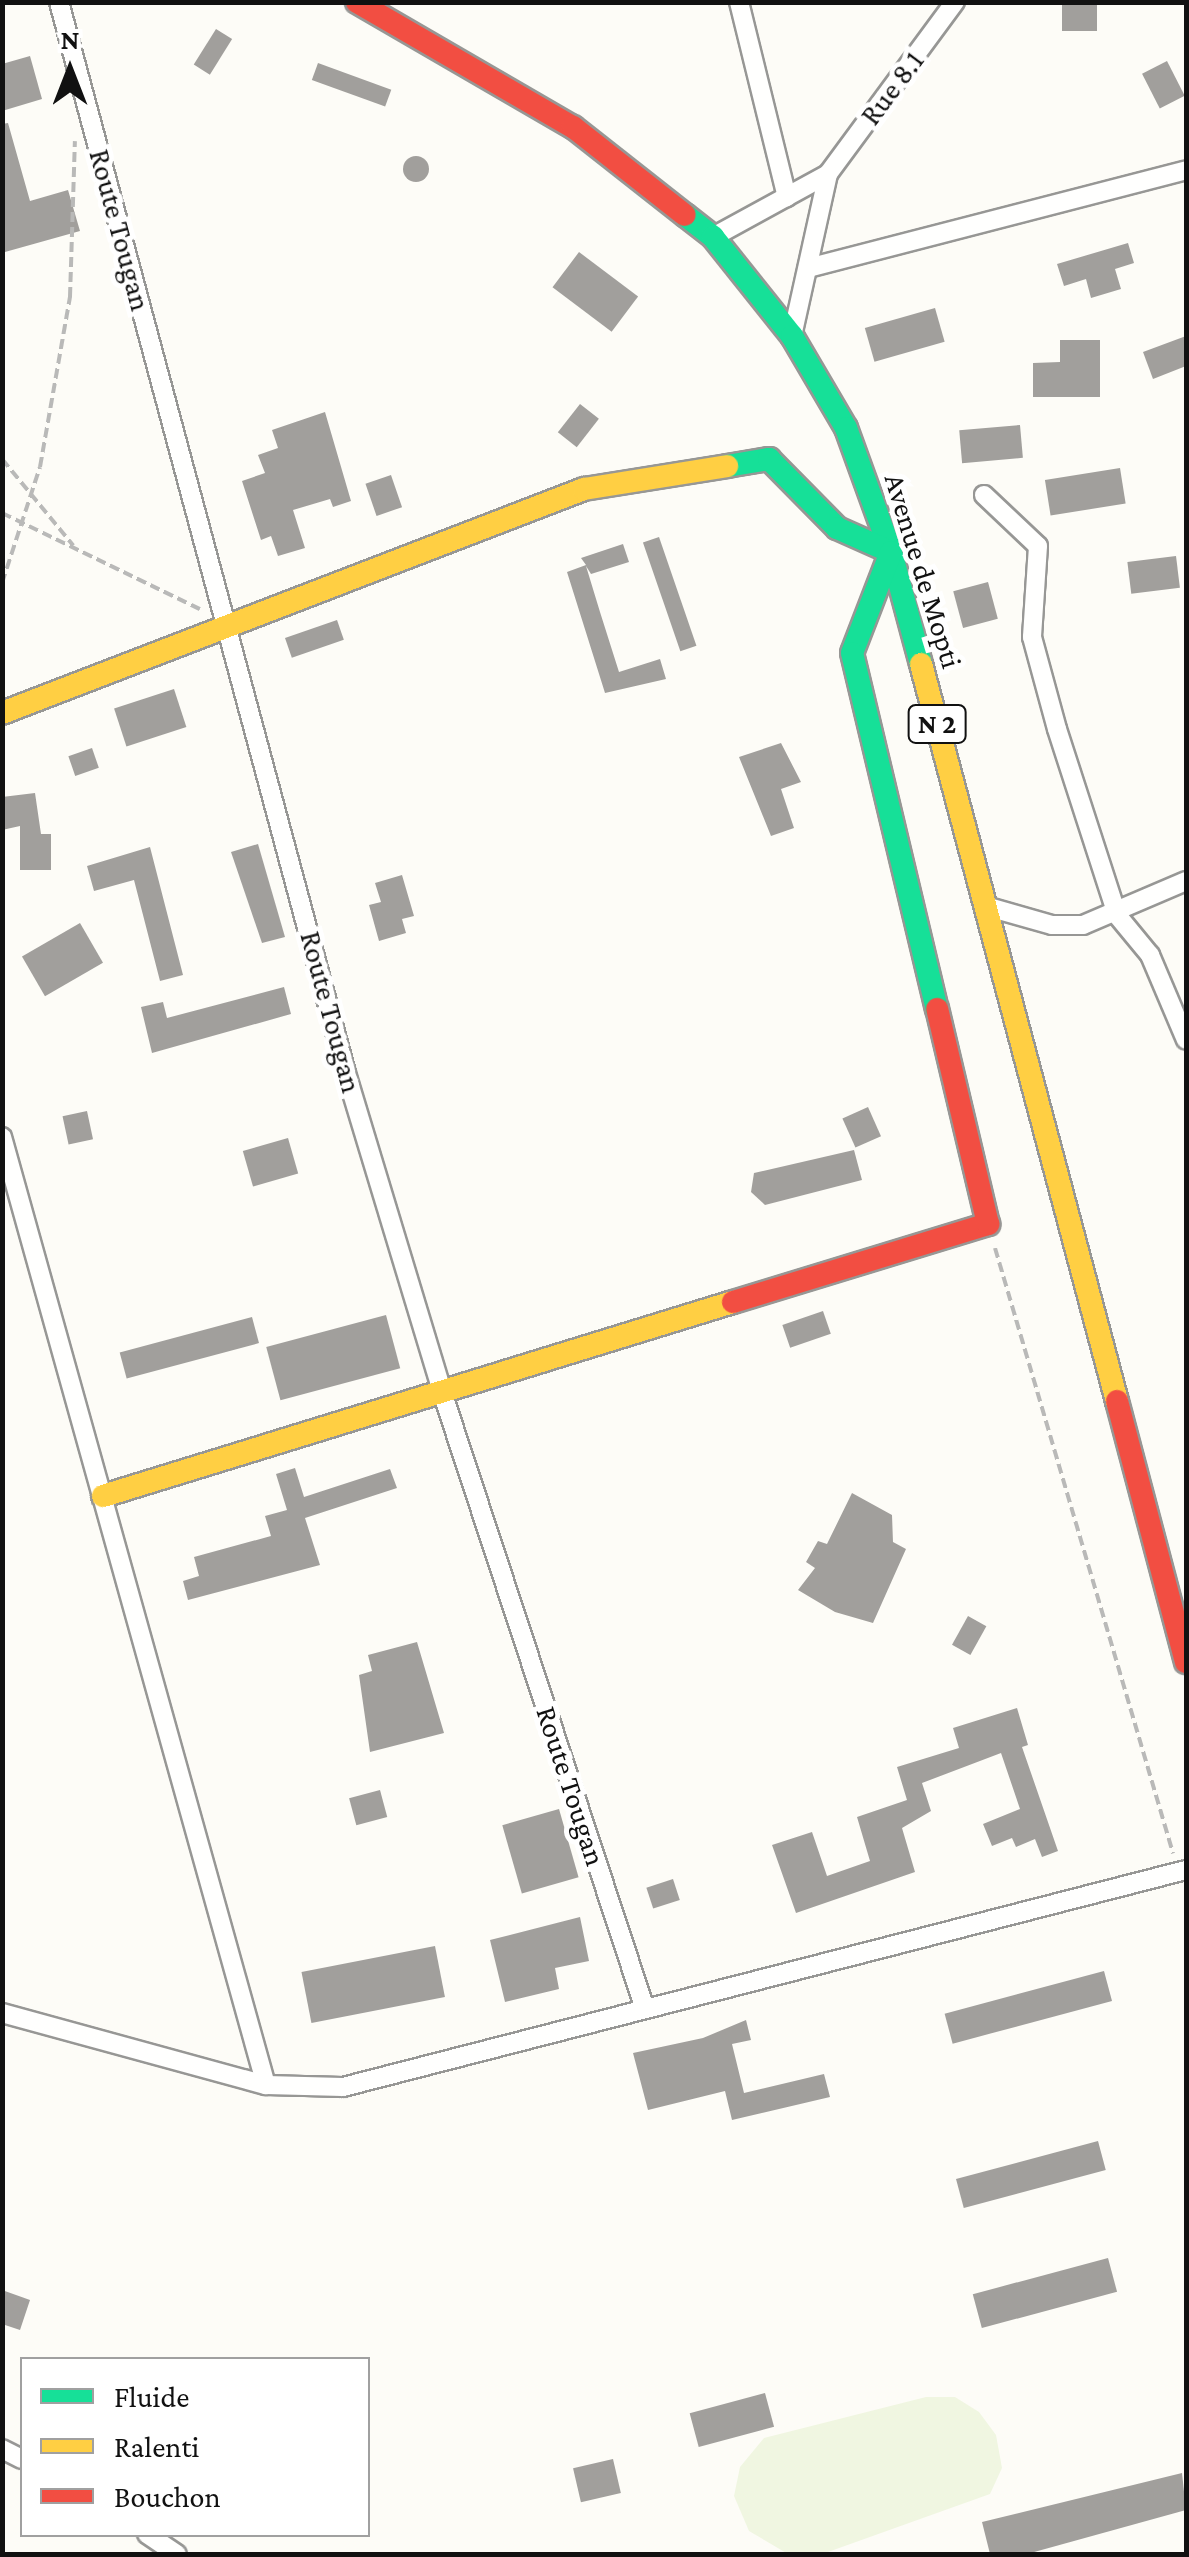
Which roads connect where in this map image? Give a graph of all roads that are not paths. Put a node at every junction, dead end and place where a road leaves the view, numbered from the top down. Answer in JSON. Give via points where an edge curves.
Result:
{"nodes":[{"id":1,"x":58,"y":2,"type":"edge"},
{"id":2,"x":357,"y":2,"type":"edge"},
{"id":3,"x":738,"y":2,"type":"edge"},
{"id":4,"x":956,"y":2,"type":"edge"},
{"id":5,"x":1186,"y":170,"type":"edge"},
{"id":6,"x":828,"y":174,"type":"junction"},
{"id":7,"x":787,"y":197,"type":"junction"},
{"id":8,"x":714,"y":237,"type":"junction"},
{"id":9,"x":808,"y":268,"type":"junction"},
{"id":10,"x":792,"y":336,"type":"junction"},
{"id":11,"x":984,"y":495,"type":"dead end"},
{"id":12,"x":891,"y":552,"type":"junction"},
{"id":13,"x":227,"y":622,"type":"junction"},
{"id":14,"x":2,"y":713,"type":"edge"},
{"id":15,"x":1186,"y":880,"type":"edge"},
{"id":16,"x":985,"y":906,"type":"junction"},
{"id":17,"x":1118,"y":915,"type":"junction"},
{"id":18,"x":1186,"y":1040,"type":"edge"},
{"id":19,"x":2,"y":1137,"type":"edge"},
{"id":20,"x":443,"y":1395,"type":"junction"},
{"id":21,"x":103,"y":1496,"type":"junction"},
{"id":22,"x":1186,"y":1662,"type":"edge"},
{"id":23,"x":1183,"y":1871,"type":"edge"},
{"id":24,"x":645,"y":2010,"type":"junction"},
{"id":25,"x":2,"y":2012,"type":"edge"},
{"id":26,"x":266,"y":2085,"type":"junction"},
{"id":27,"x":152,"y":2537,"type":"edge"},
{"id":28,"x":177,"y":2554,"type":"edge"}],
"edges":[{"from":1,"to":13,"type":"street","name":"Route Tougan"},
{"from":2,"to":8,"type":"street","name":"Avenue de Mopti","number":"N 2","via":[[574,126]]},
{"from":3,"to":7,"type":"street"},
{"from":4,"to":6,"type":"street","name":"Rue 8.1"},
{"from":5,"to":9,"type":"street"},
{"from":6,"to":7,"type":"street","name":"Rue 8.1"},
{"from":6,"to":9,"type":"street","name":"Rue 8.1"},
{"from":7,"to":8,"type":"street","name":"Rue 8.1"},
{"from":8,"to":10,"type":"street","name":"Avenue de Mopti","number":"N 2"},
{"from":9,"to":10,"type":"street","name":"Rue 8.1"},
{"from":10,"to":12,"type":"street","name":"Avenue de Mopti","number":"N 2","via":[[846,428]]},
{"from":11,"to":17,"type":"street","via":[[1038,546],[1032,638]]},
{"from":12,"to":13,"type":"street","via":[[837,528],[769,459],[584,489]]},
{"from":12,"to":16,"type":"street","name":"Avenue de Mopti","number":"N 2"},
{"from":12,"to":20,"type":"street","via":[[852,653],[988,1224]]},
{"from":13,"to":14,"type":"street"},
{"from":13,"to":20,"type":"street","name":"Route Tougan","via":[[346,1072]]},
{"from":15,"to":17,"type":"street"},
{"from":16,"to":17,"type":"street","via":[[1052,924]]},
{"from":16,"to":22,"type":"street","name":"Avenue de Mopti","number":"N 2"},
{"from":17,"to":18,"type":"street","via":[[1150,955]]},
{"from":19,"to":21,"type":"street"},
{"from":20,"to":21,"type":"street"},
{"from":20,"to":24,"type":"street","name":"Route Tougan"},
{"from":21,"to":26,"type":"street"},
{"from":23,"to":24,"type":"street"},
{"from":24,"to":26,"type":"street","via":[[343,2087]]},
{"from":25,"to":26,"type":"street"},
{"from":27,"to":28,"type":"street"}]}
